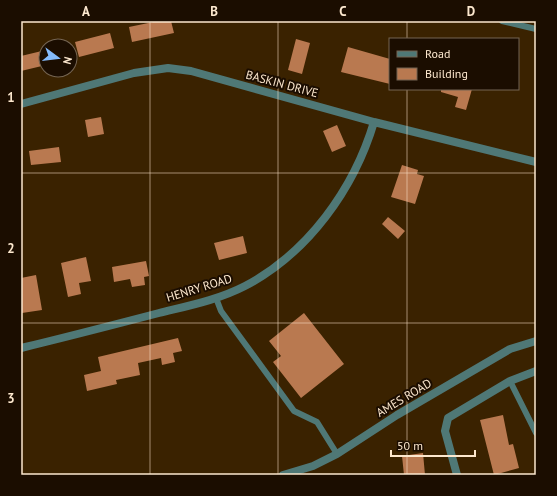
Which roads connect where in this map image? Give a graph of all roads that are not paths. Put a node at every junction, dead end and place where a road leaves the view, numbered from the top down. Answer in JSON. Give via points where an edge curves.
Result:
{"nodes":[{"id":1,"x":502,"y":21,"type":"edge"},
{"id":2,"x":536,"y":29,"type":"edge"},
{"id":3,"x":21,"y":104,"type":"edge"},
{"id":4,"x":374,"y":122,"type":"junction"},
{"id":5,"x":536,"y":162,"type":"edge"},
{"id":6,"x":216,"y":298,"type":"junction"},
{"id":7,"x":536,"y":341,"type":"edge"},
{"id":8,"x":21,"y":348,"type":"edge"},
{"id":9,"x":536,"y":371,"type":"edge"},
{"id":10,"x":510,"y":381,"type":"junction"},
{"id":11,"x":536,"y":432,"type":"edge"},
{"id":12,"x":337,"y":454,"type":"junction"},
{"id":13,"x":283,"y":475,"type":"edge"},
{"id":14,"x":457,"y":475,"type":"edge"}],
"edges":[{"from":1,"to":2,"type":"lane"},
{"from":3,"to":4,"type":"street","name":"BASKIN DRIVE","via":[[134,73],[168,68],[190,71]]},
{"from":4,"to":5,"type":"street","name":"BASKIN DRIVE"},
{"from":4,"to":6,"type":"street","name":"HENRY ROAD","via":[[368,143],[349,183],[314,230],[270,270],[246,286]]},
{"from":6,"to":8,"type":"street","name":"HENRY ROAD"},
{"from":6,"to":12,"type":"lane","via":[[221,311],[294,412],[317,422]]},
{"from":7,"to":12,"type":"street","name":"AMES ROAD","via":[[510,349],[397,415]]},
{"from":9,"to":10,"type":"street"},
{"from":10,"to":11,"type":"lane"},
{"from":10,"to":14,"type":"street","via":[[448,418],[445,430]]},
{"from":12,"to":13,"type":"street","name":"AMES ROAD","via":[[313,466]]}]}
